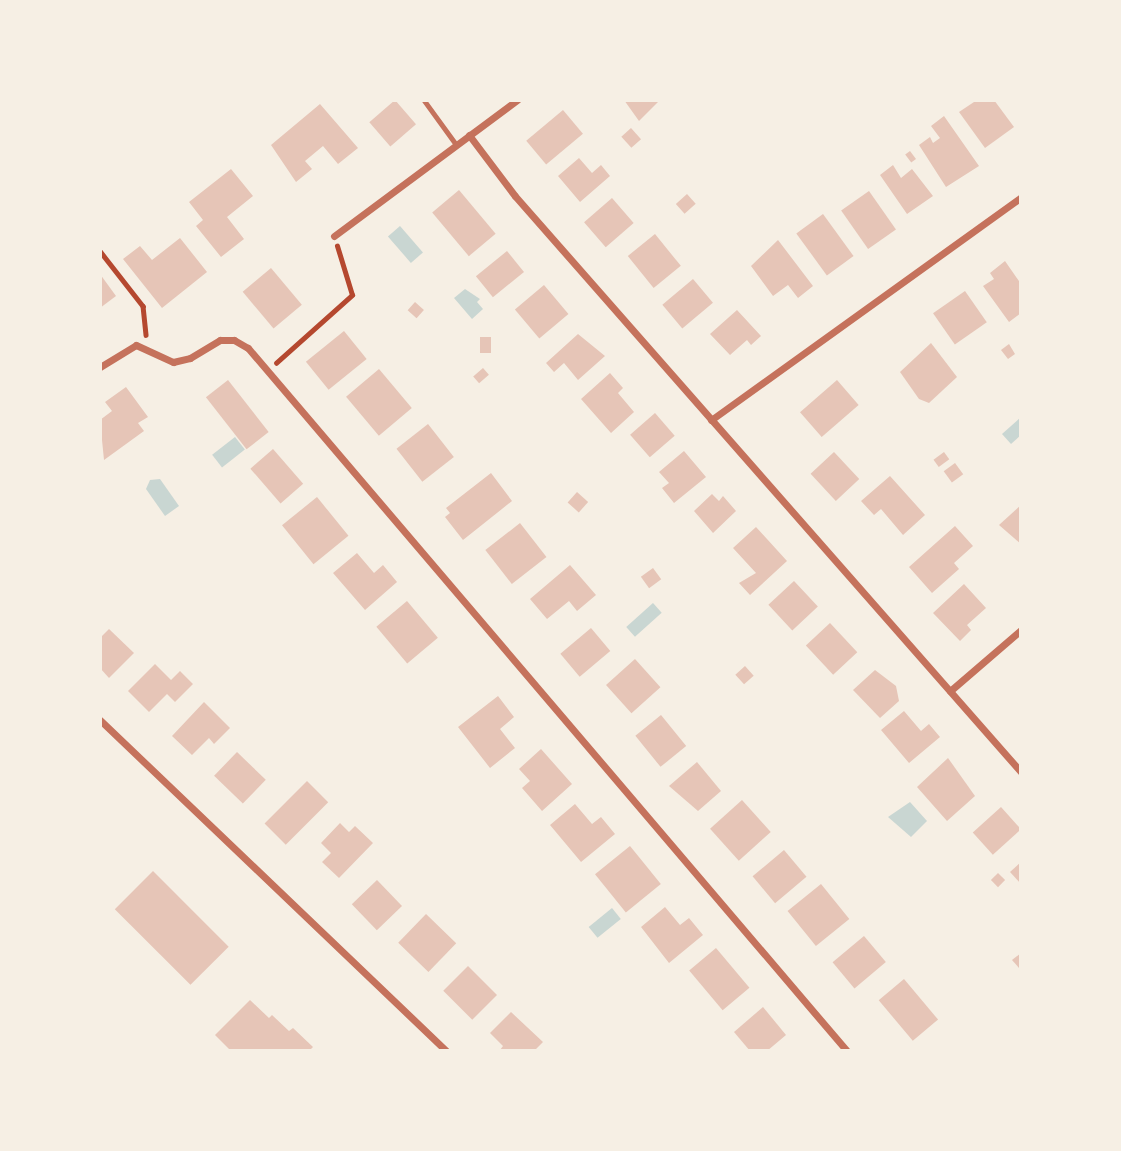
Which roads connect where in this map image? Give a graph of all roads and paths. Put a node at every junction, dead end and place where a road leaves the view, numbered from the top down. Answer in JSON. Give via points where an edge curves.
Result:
{"nodes":[{"id":1,"x":424,"y":100,"type":"edge"},
{"id":2,"x":517,"y":100,"type":"edge"},
{"id":3,"x":469,"y":135,"type":"junction"},
{"id":4,"x":456,"y":144,"type":"junction"},
{"id":5,"x":1021,"y":197,"type":"edge"},
{"id":6,"x":334,"y":236,"type":"joint"},
{"id":7,"x":100,"y":251,"type":"edge"},
{"id":8,"x":147,"y":347,"type":"junction"},
{"id":9,"x":100,"y":367,"type":"edge"},
{"id":10,"x":267,"y":372,"type":"junction"},
{"id":11,"x":711,"y":420,"type":"junction"},
{"id":12,"x":1021,"y":630,"type":"edge"},
{"id":13,"x":950,"y":691,"type":"junction"},
{"id":14,"x":100,"y":720,"type":"edge"},
{"id":15,"x":1021,"y":772,"type":"edge"},
{"id":16,"x":446,"y":1051,"type":"edge"},
{"id":17,"x":848,"y":1051,"type":"edge"}],
"edges":[{"from":1,"to":4,"type":"lane"},
{"from":2,"to":3,"type":"street"},
{"from":3,"to":4,"type":"street"},
{"from":3,"to":11,"type":"street","via":[[515,195]]},
{"from":4,"to":6,"type":"street"},
{"from":5,"to":11,"type":"street"},
{"from":6,"to":10,"type":"path","via":[[352,295]]},
{"from":7,"to":8,"type":"path","via":[[144,306]]},
{"from":8,"to":9,"type":"street","via":[[136,345]]},
{"from":8,"to":10,"type":"street","via":[[173,362],[190,358],[213,343],[234,340],[248,348]]},
{"from":10,"to":17,"type":"street"},
{"from":11,"to":13,"type":"street"},
{"from":12,"to":13,"type":"street"},
{"from":13,"to":15,"type":"street"},
{"from":14,"to":16,"type":"street"}]}
